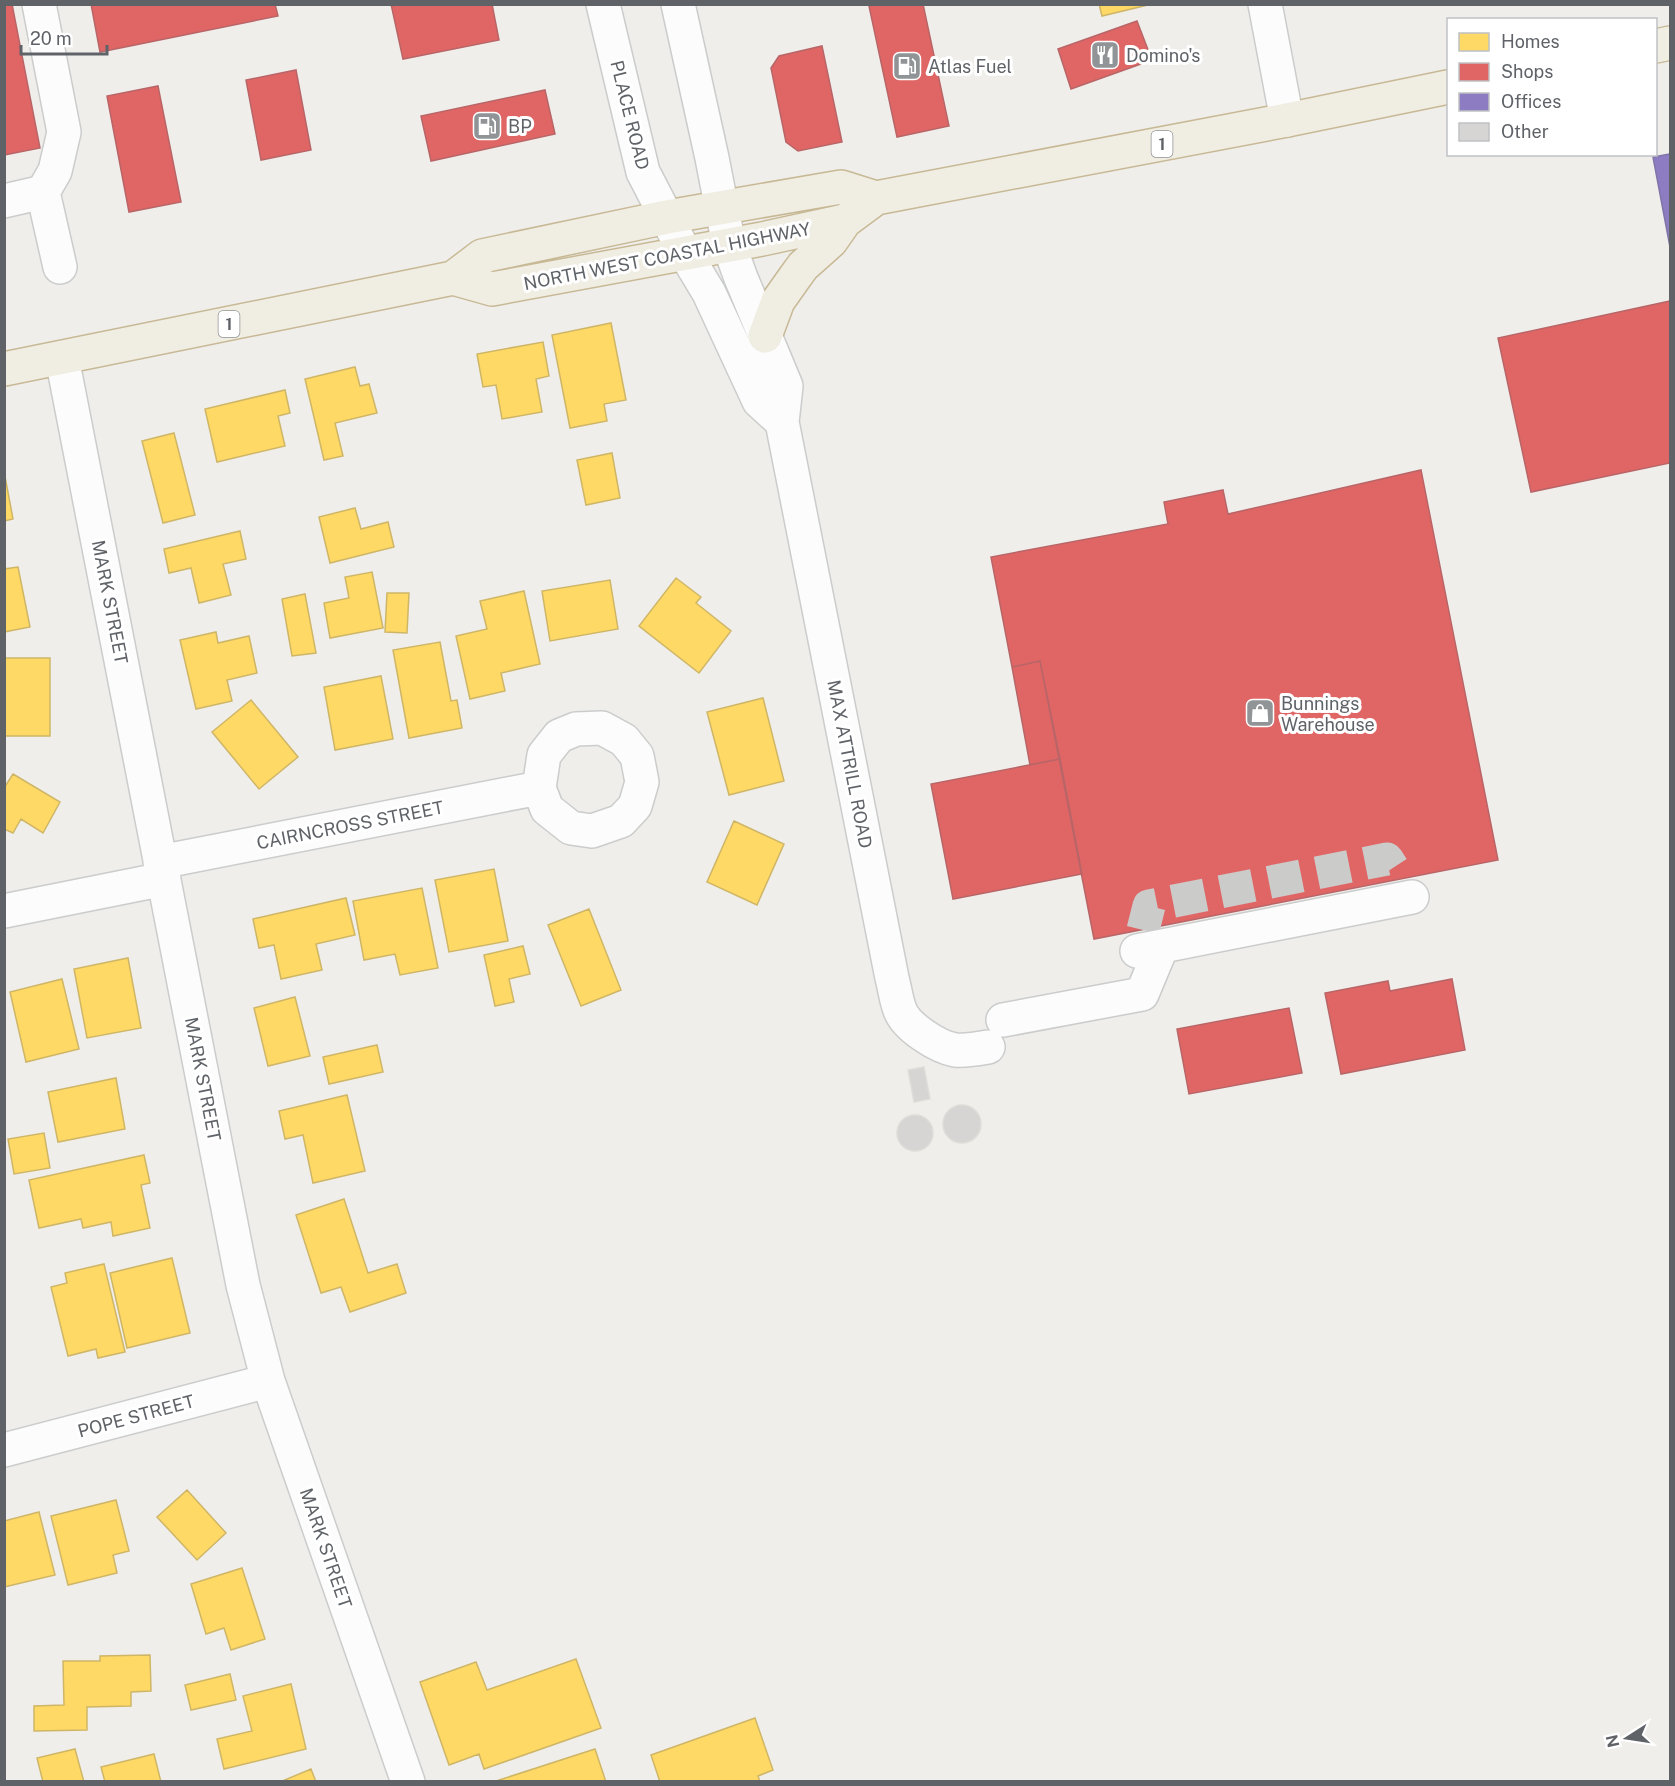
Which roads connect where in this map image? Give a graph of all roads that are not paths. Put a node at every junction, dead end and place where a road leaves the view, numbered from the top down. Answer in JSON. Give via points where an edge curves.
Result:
{"nodes":[{"id":1,"x":39,"y":4,"type":"edge"},
{"id":2,"x":603,"y":4,"type":"edge"},
{"id":3,"x":678,"y":4,"type":"edge"},
{"id":4,"x":1264,"y":4,"type":"edge"},
{"id":5,"x":1447,"y":87,"type":"edge"},
{"id":6,"x":1287,"y":120,"type":"junction"},
{"id":7,"x":44,"y":192,"type":"junction"},
{"id":8,"x":876,"y":198,"type":"junction"},
{"id":9,"x":4,"y":201,"type":"edge"},
{"id":10,"x":722,"y":207,"type":"junction"},
{"id":11,"x":667,"y":217,"type":"junction"},
{"id":12,"x":845,"y":221,"type":"junction"},
{"id":13,"x":729,"y":245,"type":"junction"},
{"id":14,"x":685,"y":253,"type":"junction"},
{"id":15,"x":60,"y":267,"type":"dead end"},
{"id":16,"x":453,"y":278,"type":"junction"},
{"id":17,"x":765,"y":336,"type":"junction"},
{"id":18,"x":62,"y":358,"type":"junction"},
{"id":19,"x":4,"y":369,"type":"edge"},
{"id":20,"x":782,"y":422,"type":"junction"},
{"id":21,"x":539,"y":788,"type":"dead end"},
{"id":22,"x":162,"y":871,"type":"junction"},
{"id":23,"x":1412,"y":897,"type":"dead end"},
{"id":24,"x":4,"y":911,"type":"edge"},
{"id":25,"x":268,"y":1381,"type":"junction"},
{"id":26,"x":4,"y":1450,"type":"edge"},
{"id":27,"x":408,"y":1782,"type":"edge"}],
"edges":[{"from":1,"to":7,"type":"street","via":[[64,132],[55,171]]},
{"from":2,"to":11,"type":"street","name":"PLACE ROAD","via":[[643,172]]},
{"from":3,"to":10,"type":"street"},
{"from":4,"to":6,"type":"street"},
{"from":5,"to":6,"type":"highway","name":"NORTH WEST COASTAL HIGHWAY","number":"1"},
{"from":6,"to":8,"type":"highway","name":"NORTH WEST COASTAL HIGHWAY","number":"1"},
{"from":7,"to":9,"type":"street"},
{"from":7,"to":15,"type":"street"},
{"from":8,"to":10,"type":"highway","name":"NORTH WEST COASTAL HIGHWAY","number":"1","via":[[841,188]]},
{"from":8,"to":12,"type":"highway","name":"NORTH WEST COASTAL HIGHWAY","number":"1"},
{"from":10,"to":11,"type":"highway","name":"NORTH WEST COASTAL HIGHWAY","number":"1"},
{"from":10,"to":13,"type":"street"},
{"from":11,"to":14,"type":"street","name":"PLACE ROAD"},
{"from":11,"to":16,"type":"highway","name":"NORTH WEST COASTAL HIGHWAY","number":"1","via":[[482,256]]},
{"from":12,"to":13,"type":"highway","name":"NORTH WEST COASTAL HIGHWAY","number":"1"},
{"from":12,"to":17,"type":"highway","via":[[831,241],[803,266],[778,301]]},
{"from":13,"to":14,"type":"highway","name":"NORTH WEST COASTAL HIGHWAY","number":"1"},
{"from":13,"to":17,"type":"street","name":"MAX ATTRILL ROAD"},
{"from":14,"to":16,"type":"highway","name":"NORTH WEST COASTAL HIGHWAY","number":"1","via":[[492,289]]},
{"from":14,"to":20,"type":"street","via":[[709,293],[759,402]]},
{"from":16,"to":18,"type":"highway","name":"NORTH WEST COASTAL HIGHWAY","number":"1"},
{"from":17,"to":20,"type":"street","name":"MAX ATTRILL ROAD","via":[[786,386]]},
{"from":18,"to":19,"type":"highway","name":"NORTH WEST COASTAL HIGHWAY","number":"1"},
{"from":18,"to":22,"type":"street","name":"MARK STREET"},
{"from":20,"to":23,"type":"street","name":"MAX ATTRILL ROAD","via":[[892,978],[900,1012],[912,1026],[932,1041],[954,1050],[1142,994],[1149,948]]},
{"from":21,"to":22,"type":"street","name":"CAIRNCROSS STREET"},
{"from":22,"to":24,"type":"street","name":"CAIRNCROSS STREET"},
{"from":22,"to":25,"type":"street","name":"MARK STREET","via":[[243,1285]]},
{"from":25,"to":26,"type":"street","name":"POPE STREET"},
{"from":25,"to":27,"type":"street","name":"MARK STREET"}]}
